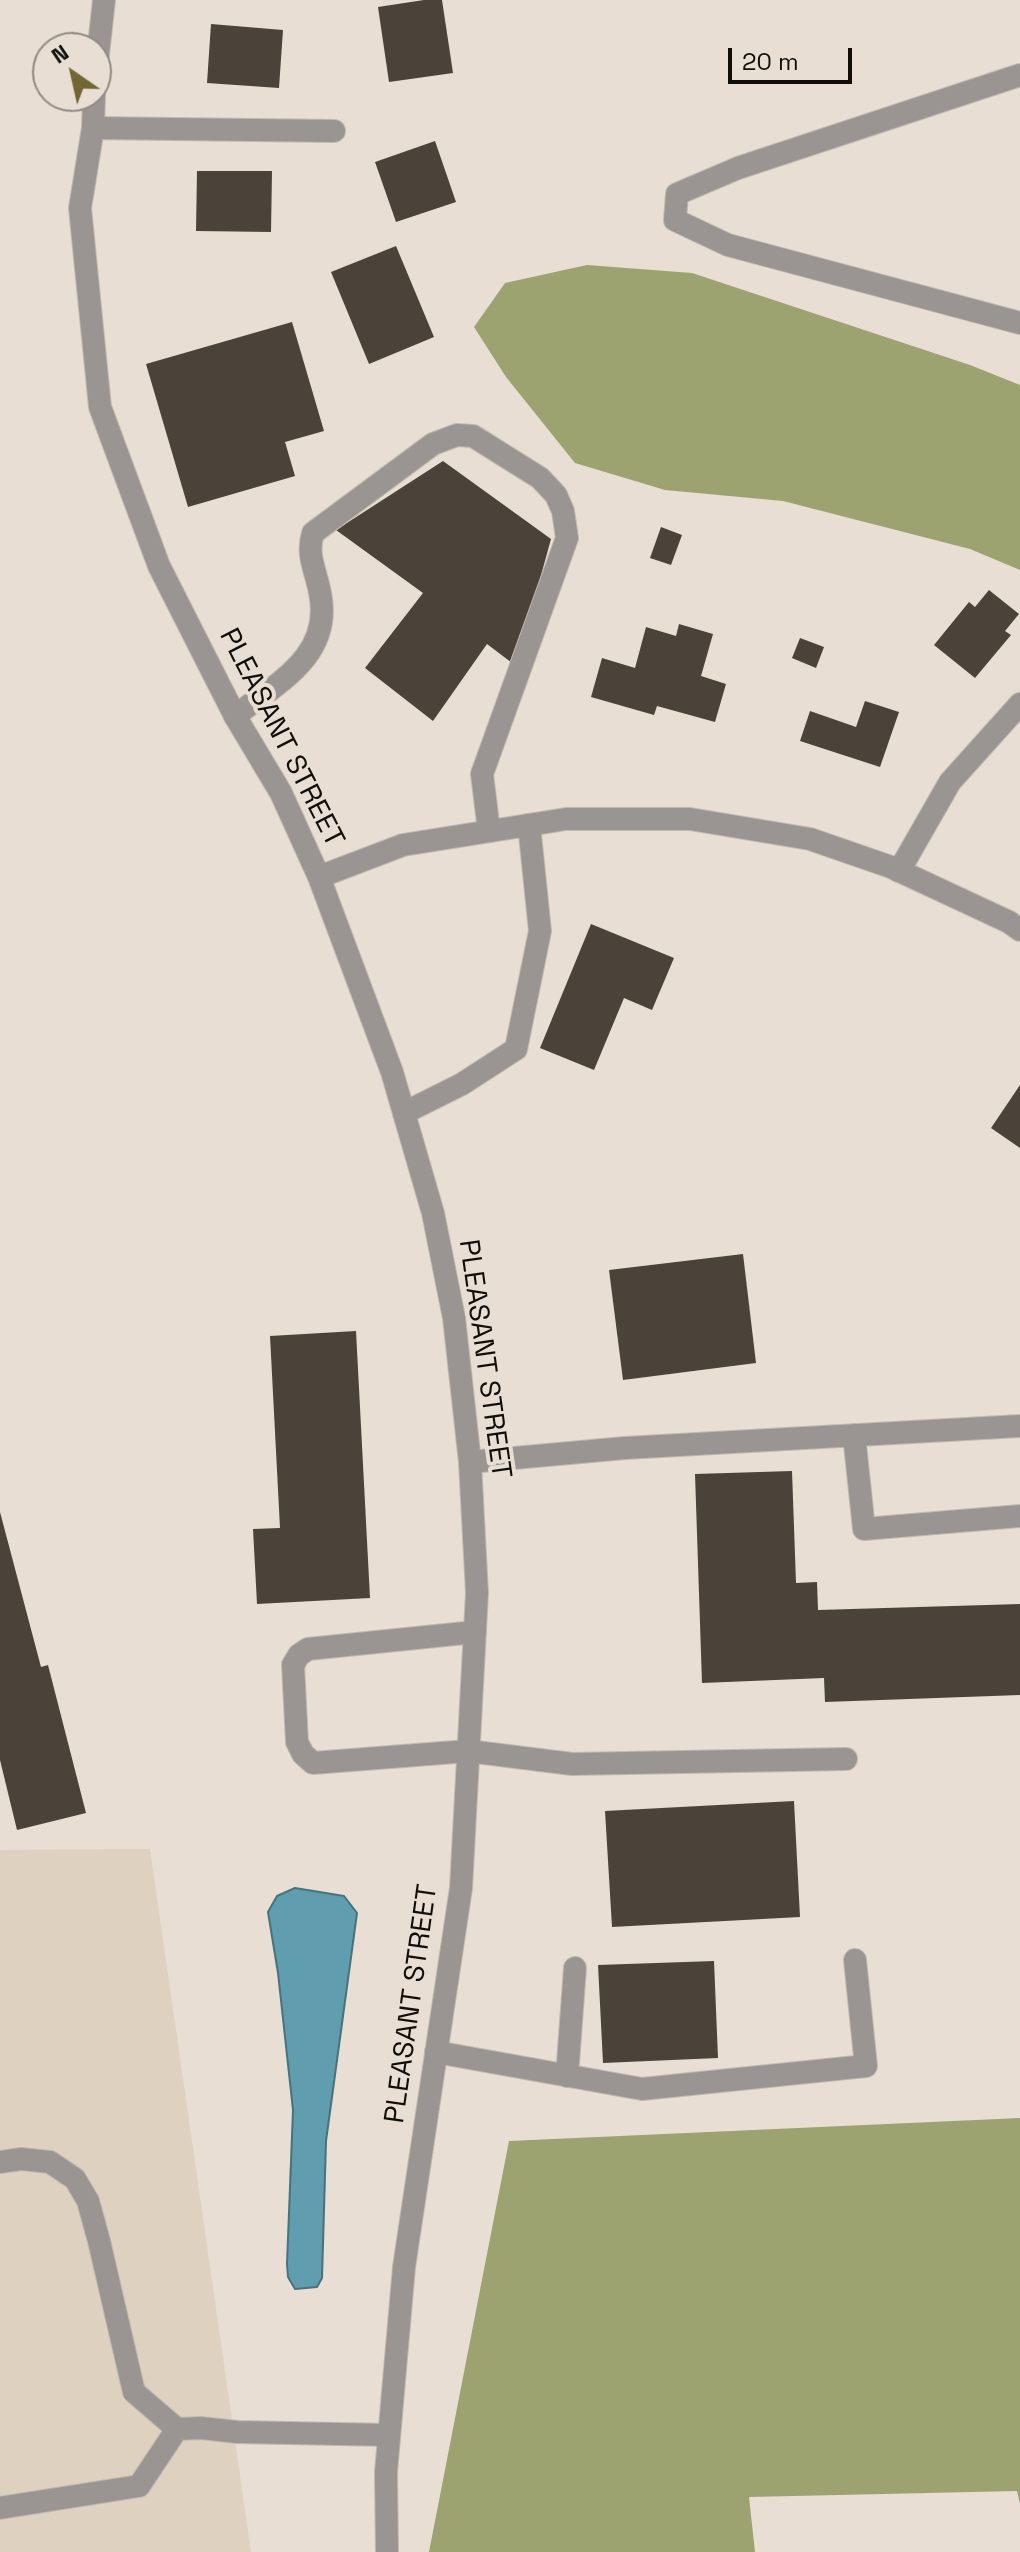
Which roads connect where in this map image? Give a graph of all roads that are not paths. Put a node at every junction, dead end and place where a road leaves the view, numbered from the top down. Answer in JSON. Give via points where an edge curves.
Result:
{"nodes":[{"id":1,"x":104,"y":0,"type":"edge"},
{"id":2,"x":100,"y":32,"type":"edge"},
{"id":3,"x":1020,"y":75,"type":"edge"},
{"id":4,"x":94,"y":112,"type":"edge"},
{"id":5,"x":93,"y":128,"type":"junction"},
{"id":6,"x":334,"y":131,"type":"dead end"},
{"id":7,"x":1020,"y":323,"type":"edge"},
{"id":8,"x":1020,"y":704,"type":"edge"},
{"id":9,"x":235,"y":716,"type":"junction"},
{"id":10,"x":529,"y":825,"type":"junction"},
{"id":11,"x":489,"y":831,"type":"junction"},
{"id":12,"x":899,"y":871,"type":"junction"},
{"id":13,"x":319,"y":877,"type":"junction"},
{"id":14,"x":1020,"y":930,"type":"edge"},
{"id":15,"x":404,"y":1113,"type":"junction"},
{"id":16,"x":1020,"y":1426,"type":"edge"},
{"id":17,"x":854,"y":1435,"type":"junction"},
{"id":18,"x":470,"y":1462,"type":"junction"},
{"id":19,"x":1020,"y":1516,"type":"edge"},
{"id":20,"x":475,"y":1632,"type":"junction"},
{"id":21,"x":468,"y":1751,"type":"junction"},
{"id":22,"x":846,"y":1759,"type":"dead end"},
{"id":23,"x":855,"y":1960,"type":"dead end"},
{"id":24,"x":575,"y":1968,"type":"dead end"},
{"id":25,"x":436,"y":2052,"type":"junction"},
{"id":26,"x":567,"y":2076,"type":"junction"},
{"id":27,"x":0,"y":2162,"type":"edge"},
{"id":28,"x":177,"y":2429,"type":"junction"},
{"id":29,"x":389,"y":2435,"type":"junction"},
{"id":30,"x":0,"y":2508,"type":"edge"},
{"id":31,"x":387,"y":2552,"type":"edge"}],
"edges":[{"from":1,"to":2,"type":"street"},
{"from":3,"to":7,"type":"street","via":[[738,168],[677,194],[675,220],[728,245]]},
{"from":4,"to":5,"type":"street","name":"PLEASANT STREET"},
{"from":5,"to":6,"type":"street"},
{"from":5,"to":9,"type":"street","name":"PLEASANT STREET","via":[[80,208],[100,407],[159,566]]},
{"from":8,"to":12,"type":"street","via":[[950,782]]},
{"from":9,"to":11,"type":"street","via":[[302,664],[316,643],[322,615],[308,548],[313,533],[433,444],[457,435],[473,436],[540,478],[556,495],[567,538],[482,774]]},
{"from":9,"to":13,"type":"street","name":"PLEASANT STREET","via":[[281,793]]},
{"from":10,"to":11,"type":"street"},
{"from":10,"to":12,"type":"street","via":[[566,819],[690,819],[810,839]]},
{"from":10,"to":15,"type":"street","via":[[540,931],[516,1049]]},
{"from":11,"to":13,"type":"street","via":[[403,845]]},
{"from":12,"to":14,"type":"street"},
{"from":13,"to":15,"type":"street","name":"PLEASANT STREET"},
{"from":15,"to":18,"type":"street","name":"PLEASANT STREET","via":[[433,1213],[454,1318]]},
{"from":16,"to":17,"type":"street"},
{"from":17,"to":18,"type":"street"},
{"from":17,"to":19,"type":"street","via":[[864,1529]]},
{"from":18,"to":20,"type":"street","name":"PLEASANT STREET"},
{"from":20,"to":21,"type":"street","name":"PLEASANT STREET"},
{"from":20,"to":21,"type":"street","via":[[308,1649],[293,1665],[297,1742],[313,1763]]},
{"from":21,"to":22,"type":"street","via":[[572,1764]]},
{"from":21,"to":25,"type":"street","name":"PLEASANT STREET","via":[[461,1888]]},
{"from":23,"to":26,"type":"street","via":[[866,2066],[642,2089]]},
{"from":24,"to":26,"type":"street"},
{"from":25,"to":26,"type":"street"},
{"from":25,"to":29,"type":"street","name":"PLEASANT STREET","via":[[404,2267]]},
{"from":27,"to":28,"type":"street","via":[[50,2162],[75,2179],[92,2214],[134,2392]]},
{"from":28,"to":29,"type":"street"},
{"from":28,"to":30,"type":"street","via":[[139,2486]]},
{"from":29,"to":31,"type":"street","name":"PLEASANT STREET"}]}
